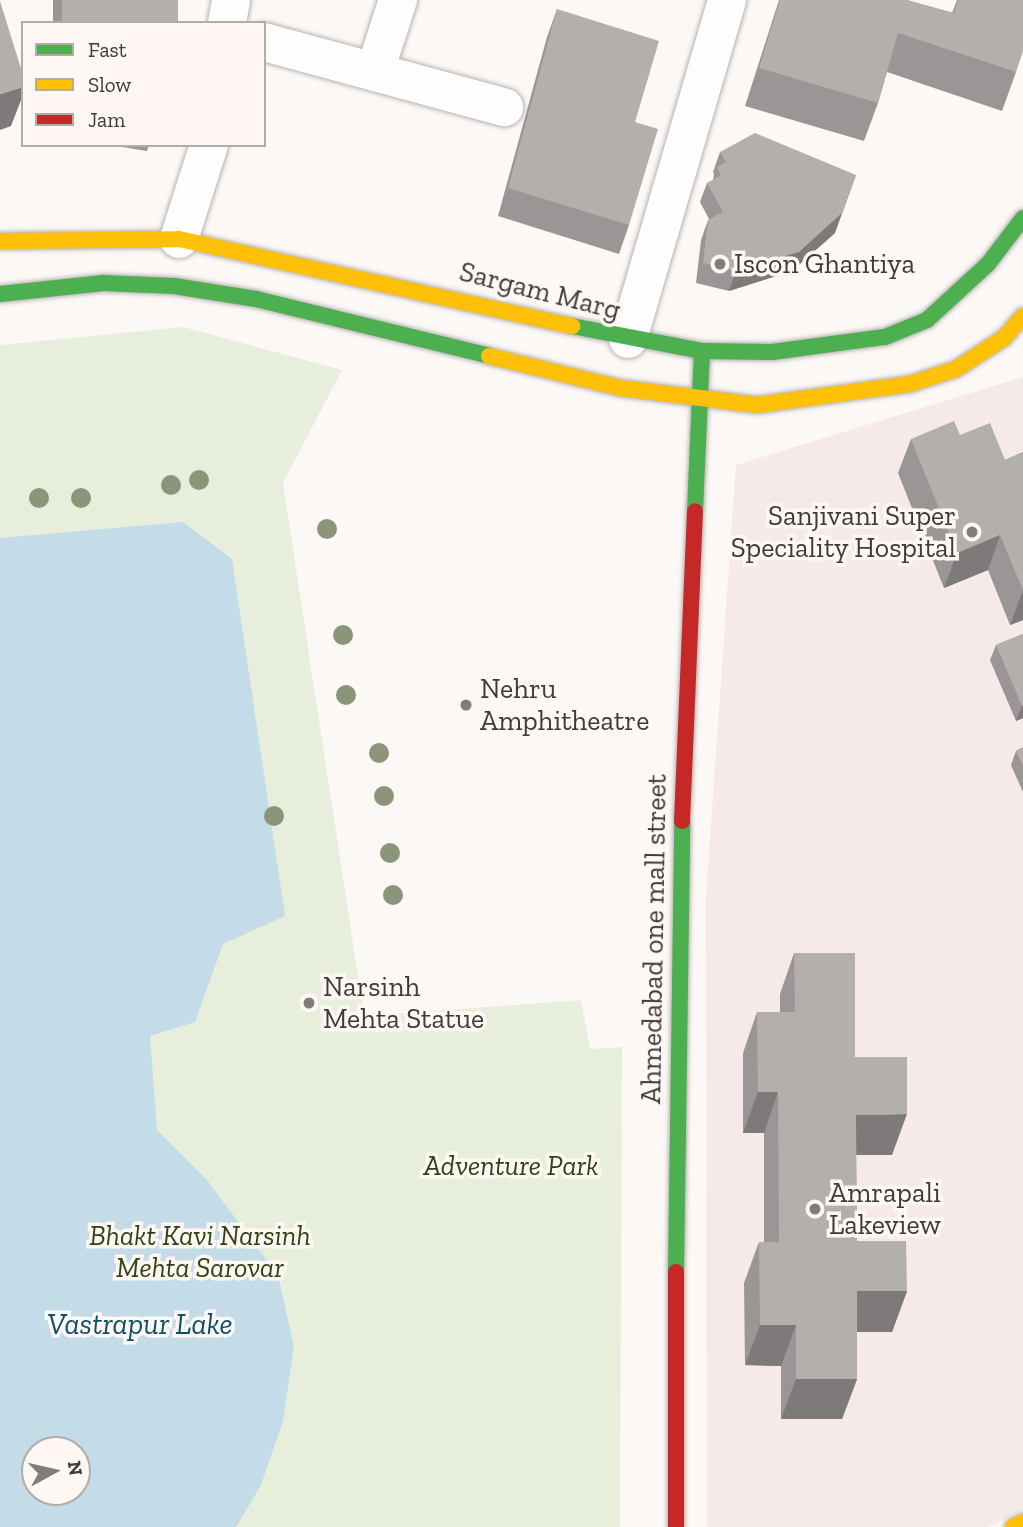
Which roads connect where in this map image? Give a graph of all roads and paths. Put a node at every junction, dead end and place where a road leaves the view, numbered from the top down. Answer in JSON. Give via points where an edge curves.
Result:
{"nodes":[{"id":1,"x":231,"y":0,"type":"edge"},
{"id":2,"x":398,"y":0,"type":"edge"},
{"id":3,"x":727,"y":0,"type":"edge"},
{"id":4,"x":227,"y":21,"type":"edge"},
{"id":5,"x":266,"y":43,"type":"edge"},
{"id":6,"x":375,"y":71,"type":"junction"},
{"id":7,"x":504,"y":107,"type":"dead end"},
{"id":8,"x":208,"y":147,"type":"edge"},
{"id":9,"x":1021,"y":228,"type":"edge"},
{"id":10,"x":179,"y":239,"type":"junction"},
{"id":11,"x":0,"y":241,"type":"edge"},
{"id":12,"x":0,"y":293,"type":"edge"},
{"id":13,"x":1017,"y":336,"type":"edge"},
{"id":14,"x":628,"y":340,"type":"junction"},
{"id":15,"x":702,"y":351,"type":"junction"},
{"id":16,"x":700,"y":402,"type":"junction"},
{"id":17,"x":1023,"y":1522,"type":"edge"},
{"id":18,"x":676,"y":1527,"type":"edge"},
{"id":19,"x":1013,"y":1527,"type":"edge"}],
"edges":[{"from":1,"to":4,"type":"street"},
{"from":2,"to":6,"type":"street"},
{"from":3,"to":14,"type":"street"},
{"from":5,"to":6,"type":"street"},
{"from":6,"to":7,"type":"street"},
{"from":8,"to":10,"type":"street"},
{"from":9,"to":15,"type":"main road","name":"Sargam Marg","via":[[927,320],[885,337],[772,352]]},
{"from":10,"to":11,"type":"main road","name":"Sargam Marg"},
{"from":10,"to":14,"type":"main road","name":"Sargam Marg","via":[[264,253]]},
{"from":12,"to":16,"type":"main road","via":[[103,283],[174,286]]},
{"from":13,"to":16,"type":"main road","via":[[956,369],[910,384],[819,400]]},
{"from":14,"to":15,"type":"main road","name":"Sargam Marg"},
{"from":15,"to":16,"type":"main road","name":"Ahmedabad one mall street"},
{"from":16,"to":18,"type":"main road","name":"Ahmedabad one mall street","via":[[677,945]]},
{"from":17,"to":19,"type":"main road"}]}
